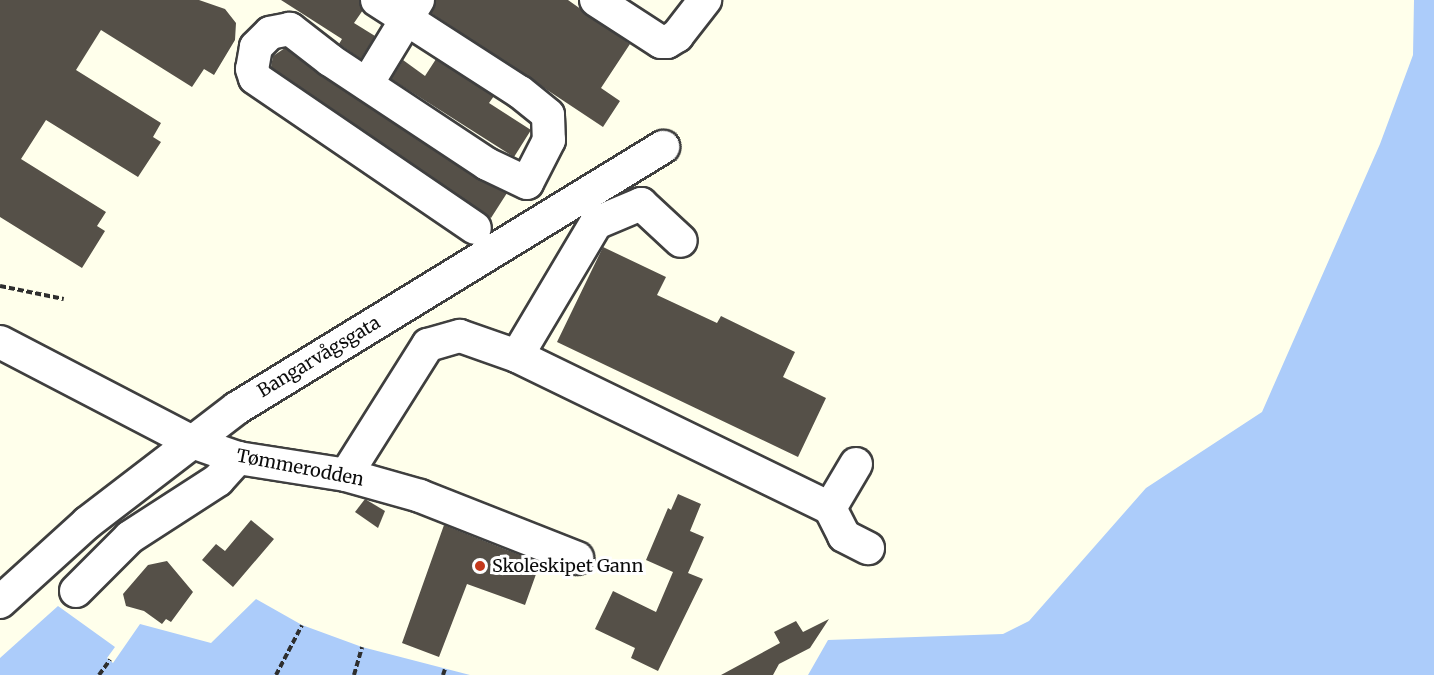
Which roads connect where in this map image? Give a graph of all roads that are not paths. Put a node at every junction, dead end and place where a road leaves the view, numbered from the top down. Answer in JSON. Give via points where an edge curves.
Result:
{"nodes":[{"id":1,"x":377,"y":0,"type":"edge"},
{"id":2,"x":596,"y":0,"type":"edge"},
{"id":3,"x":705,"y":0,"type":"edge"},
{"id":4,"x":413,"y":10,"type":"edge"},
{"id":5,"x":367,"y":84,"type":"junction"},
{"id":6,"x":663,"y":147,"type":"dead end"},
{"id":7,"x":475,"y":228,"type":"dead end"},
{"id":8,"x":681,"y":241,"type":"dead end"},
{"id":9,"x":0,"y":342,"type":"edge"},
{"id":10,"x":517,"y":356,"type":"junction"},
{"id":11,"x":192,"y":442,"type":"junction"},
{"id":12,"x":238,"y":458,"type":"junction"},
{"id":13,"x":856,"y":464,"type":"dead end"},
{"id":14,"x":346,"y":475,"type":"junction"},
{"id":15,"x":830,"y":508,"type":"junction"},
{"id":16,"x":868,"y":548,"type":"dead end"},
{"id":17,"x":577,"y":558,"type":"dead end"},
{"id":18,"x":76,"y":591,"type":"dead end"},
{"id":19,"x":0,"y":602,"type":"edge"}],
"edges":[{"from":1,"to":4,"type":"street"},
{"from":2,"to":3,"type":"street","via":[[661,42],[677,36]]},
{"from":4,"to":5,"type":"street"},
{"from":4,"to":5,"type":"street","via":[[548,115],[549,140],[527,183],[487,164]]},
{"from":5,"to":7,"type":"street","via":[[290,29],[270,33],[253,56],[252,69],[259,83]]},
{"from":6,"to":11,"type":"street","name":"Bangarvågsgata","via":[[237,408]]},
{"from":8,"to":10,"type":"street","via":[[641,204],[596,223]]},
{"from":9,"to":11,"type":"street","name":"Tømmerodden"},
{"from":10,"to":14,"type":"street","via":[[460,336],[429,345]]},
{"from":10,"to":15,"type":"street"},
{"from":11,"to":12,"type":"street","name":"Tømmerodden"},
{"from":11,"to":19,"type":"street","name":"Bangarvågsgata","via":[[87,524]]},
{"from":12,"to":14,"type":"street","name":"Tømmerodden"},
{"from":12,"to":18,"type":"street","via":[[218,480],[130,537]]},
{"from":13,"to":15,"type":"street"},
{"from":14,"to":17,"type":"street","name":"Tømmerodden","via":[[420,496]]},
{"from":15,"to":16,"type":"street","via":[[844,536]]}]}
